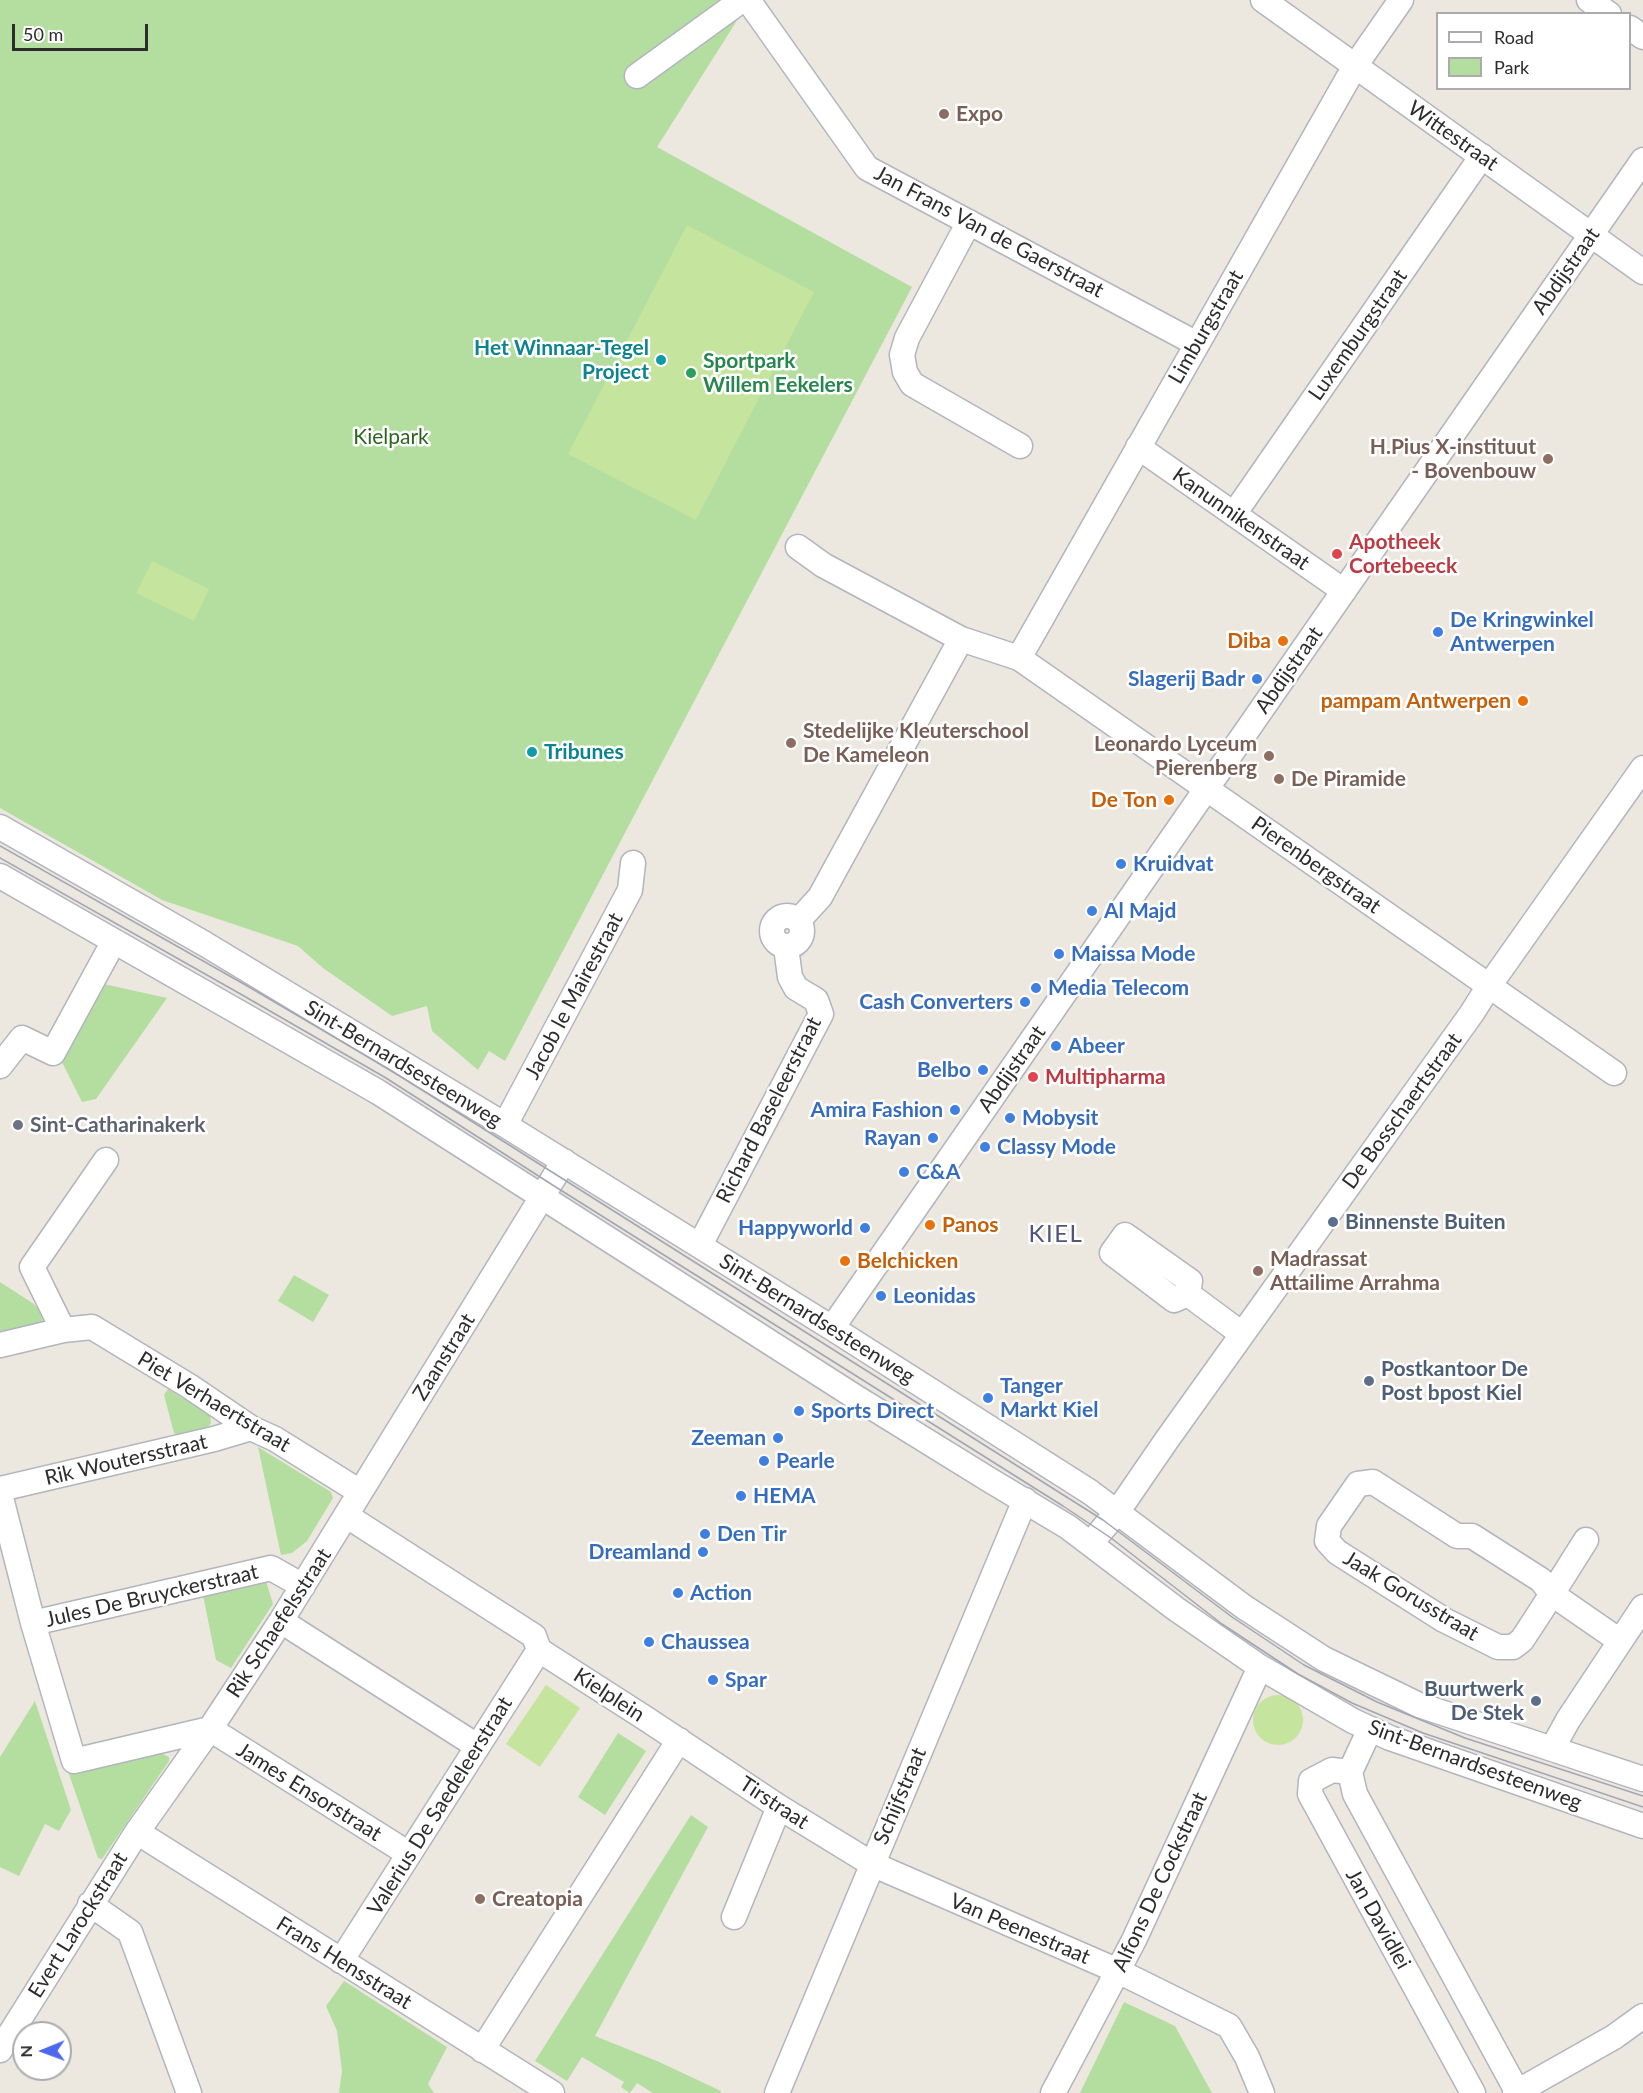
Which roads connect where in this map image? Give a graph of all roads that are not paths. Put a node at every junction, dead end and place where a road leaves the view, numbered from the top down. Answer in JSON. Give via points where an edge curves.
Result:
{"nodes":[{"id":1,"x":742,"y":0,"type":"edge"},
{"id":2,"x":748,"y":0,"type":"edge"},
{"id":3,"x":1263,"y":0,"type":"edge"},
{"id":4,"x":1401,"y":0,"type":"edge"},
{"id":5,"x":1589,"y":0,"type":"edge"},
{"id":6,"x":1606,"y":12,"type":"edge"},
{"id":7,"x":1355,"y":66,"type":"junction"},
{"id":8,"x":638,"y":76,"type":"dead end"},
{"id":9,"x":1482,"y":156,"type":"junction"},
{"id":10,"x":1643,"y":160,"type":"edge"},
{"id":11,"x":969,"y":222,"type":"junction"},
{"id":12,"x":1590,"y":235,"type":"junction"},
{"id":13,"x":1643,"y":272,"type":"edge"},
{"id":14,"x":1197,"y":344,"type":"junction"},
{"id":15,"x":1020,"y":446,"type":"dead end"},
{"id":16,"x":1138,"y":447,"type":"junction"},
{"id":17,"x":1234,"y":514,"type":"junction"},
{"id":18,"x":798,"y":547,"type":"dead end"},
{"id":19,"x":1344,"y":591,"type":"junction"},
{"id":20,"x":961,"y":639,"type":"junction"},
{"id":21,"x":1019,"y":658,"type":"junction"},
{"id":22,"x":1643,"y":768,"type":"edge"},
{"id":23,"x":1207,"y":789,"type":"junction"},
{"id":24,"x":0,"y":827,"type":"edge"},
{"id":25,"x":633,"y":863,"type":"dead end"},
{"id":26,"x":0,"y":876,"type":"edge"},
{"id":27,"x":114,"y":941,"type":"junction"},
{"id":28,"x":1489,"y":986,"type":"junction"},
{"id":29,"x":0,"y":1066,"type":"edge"},
{"id":30,"x":1614,"y":1073,"type":"dead end"},
{"id":31,"x":505,"y":1125,"type":"junction"},
{"id":32,"x":106,"y":1160,"type":"dead end"},
{"id":33,"x":564,"y":1161,"type":"junction"},
{"id":34,"x":542,"y":1198,"type":"junction"},
{"id":35,"x":700,"y":1245,"type":"junction"},
{"id":36,"x":1188,"y":1294,"type":"dead end"},
{"id":37,"x":832,"y":1328,"type":"junction"},
{"id":38,"x":63,"y":1330,"type":"junction"},
{"id":39,"x":1242,"y":1334,"type":"junction"},
{"id":40,"x":0,"y":1345,"type":"edge"},
{"id":41,"x":251,"y":1428,"type":"junction"},
{"id":42,"x":0,"y":1489,"type":"edge"},
{"id":43,"x":360,"y":1492,"type":"junction"},
{"id":44,"x":0,"y":1494,"type":"edge"},
{"id":45,"x":1025,"y":1500,"type":"junction"},
{"id":46,"x":1118,"y":1511,"type":"junction"},
{"id":47,"x":347,"y":1516,"type":"junction"},
{"id":48,"x":1586,"y":1540,"type":"dead end"},
{"id":49,"x":1091,"y":1543,"type":"junction"},
{"id":50,"x":303,"y":1586,"type":"junction"},
{"id":51,"x":1552,"y":1594,"type":"junction"},
{"id":52,"x":1643,"y":1607,"type":"edge"},
{"id":53,"x":281,"y":1621,"type":"junction"},
{"id":54,"x":33,"y":1623,"type":"junction"},
{"id":55,"x":1620,"y":1641,"type":"junction"},
{"id":56,"x":539,"y":1650,"type":"junction"},
{"id":57,"x":1260,"y":1667,"type":"junction"},
{"id":58,"x":210,"y":1729,"type":"junction"},
{"id":59,"x":1370,"y":1729,"type":"junction"},
{"id":60,"x":679,"y":1740,"type":"junction"},
{"id":61,"x":477,"y":1746,"type":"junction"},
{"id":62,"x":1552,"y":1749,"type":"junction"},
{"id":63,"x":1350,"y":1772,"type":"junction"},
{"id":64,"x":1643,"y":1779,"type":"edge"},
{"id":65,"x":779,"y":1807,"type":"junction"},
{"id":66,"x":1643,"y":1826,"type":"edge"},
{"id":67,"x":137,"y":1832,"type":"junction"},
{"id":68,"x":409,"y":1854,"type":"junction"},
{"id":69,"x":872,"y":1864,"type":"junction"},
{"id":70,"x":90,"y":1904,"type":"junction"},
{"id":71,"x":734,"y":1917,"type":"dead end"},
{"id":72,"x":341,"y":1961,"type":"junction"},
{"id":73,"x":1118,"y":1971,"type":"junction"},
{"id":74,"x":1643,"y":2016,"type":"edge"},
{"id":75,"x":0,"y":2050,"type":"edge"},
{"id":76,"x":482,"y":2050,"type":"junction"},
{"id":77,"x":189,"y":2093,"type":"edge"},
{"id":78,"x":552,"y":2093,"type":"edge"},
{"id":79,"x":777,"y":2093,"type":"edge"},
{"id":80,"x":1053,"y":2093,"type":"edge"},
{"id":81,"x":1262,"y":2093,"type":"edge"},
{"id":82,"x":1473,"y":2093,"type":"edge"},
{"id":83,"x":1517,"y":2093,"type":"edge"}],
"edges":[{"from":1,"to":8,"type":"street"},
{"from":2,"to":11,"type":"street","name":"Jan Frans Van de Gaerstraat","via":[[867,168]]},
{"from":3,"to":7,"type":"street","name":"Wittestraat"},
{"from":4,"to":7,"type":"street","name":"Limburgstraat"},
{"from":5,"to":6,"type":"street"},
{"from":7,"to":9,"type":"street","name":"Wittestraat"},
{"from":7,"to":14,"type":"street","name":"Limburgstraat"},
{"from":9,"to":12,"type":"street","name":"Wittestraat"},
{"from":9,"to":17,"type":"street","name":"Luxemburgstraat"},
{"from":10,"to":12,"type":"street","name":"Abdijstraat"},
{"from":11,"to":14,"type":"street","name":"Jan Frans Van de Gaerstraat"},
{"from":11,"to":15,"type":"street","via":[[907,338],[902,355],[905,372],[912,384]]},
{"from":12,"to":13,"type":"street","name":"Wittestraat"},
{"from":12,"to":19,"type":"street","name":"Abdijstraat"},
{"from":14,"to":16,"type":"street","name":"Limburgstraat"},
{"from":16,"to":17,"type":"street","name":"Kanunnikenstraat"},
{"from":16,"to":21,"type":"street","name":"Limburgstraat"},
{"from":17,"to":19,"type":"street","name":"Kanunnikenstraat"},
{"from":18,"to":20,"type":"street","name":"Pierenbergstraat","via":[[823,566]]},
{"from":19,"to":23,"type":"street","name":"Abdijstraat"},
{"from":20,"to":21,"type":"street","name":"Pierenbergstraat"},
{"from":20,"to":35,"type":"street","name":"Richard Baseleerstraat","via":[[820,897],[799,920],[784,916],[774,924],[775,940],[786,947],[790,977],[796,988],[816,1000],[821,1014]]},
{"from":21,"to":23,"type":"street","name":"Pierenbergstraat"},
{"from":22,"to":28,"type":"street","name":"De Bosschaertstraat"},
{"from":23,"to":28,"type":"street","name":"Pierenbergstraat"},
{"from":23,"to":37,"type":"street","name":"Abdijstraat"},
{"from":24,"to":31,"type":"street","name":"Sint-Bernardsesteenweg","via":[[205,944]]},
{"from":25,"to":31,"type":"street","name":"Jacob le Mairestraat","via":[[630,890]]},
{"from":26,"to":27,"type":"street","name":"Sint-Bernardsesteenweg"},
{"from":27,"to":29,"type":"street","via":[[53,1053],[22,1038]]},
{"from":27,"to":34,"type":"street","name":"Sint-Bernardsesteenweg","via":[[378,1092]]},
{"from":28,"to":30,"type":"street","name":"Pierenbergstraat"},
{"from":28,"to":39,"type":"street","name":"De Bosschaertstraat"},
{"from":31,"to":33,"type":"street","name":"Sint-Bernardsesteenweg"},
{"from":32,"to":38,"type":"street","via":[[32,1267]]},
{"from":33,"to":34,"type":"street","name":"Zaanstraat"},
{"from":33,"to":35,"type":"street","name":"Sint-Bernardsesteenweg"},
{"from":34,"to":43,"type":"street","name":"Zaanstraat"},
{"from":34,"to":45,"type":"street","name":"Sint-Bernardsesteenweg"},
{"from":35,"to":37,"type":"street","name":"Sint-Bernardsesteenweg"},
{"from":36,"to":39,"type":"street"},
{"from":37,"to":46,"type":"street","name":"Sint-Bernardsesteenweg"},
{"from":38,"to":40,"type":"street","name":"Piet Verhaertstraat"},
{"from":38,"to":41,"type":"street","name":"Piet Verhaertstraat","via":[[92,1327]]},
{"from":39,"to":46,"type":"street","name":"De Bosschaertstraat"},
{"from":41,"to":42,"type":"street","name":"Rik Woutersstraat"},
{"from":41,"to":43,"type":"street","name":"Piet Verhaertstraat"},
{"from":43,"to":47,"type":"street","name":"Zaanstraat"},
{"from":44,"to":54,"type":"street"},
{"from":45,"to":49,"type":"street","name":"Sint-Bernardsesteenweg"},
{"from":45,"to":69,"type":"street","name":"Schijfstraat"},
{"from":46,"to":49,"type":"street","name":"De Bosschaertstraat"},
{"from":46,"to":62,"type":"street","name":"Sint-Bernardsesteenweg","via":[[1244,1607],[1324,1659],[1419,1704]]},
{"from":47,"to":50,"type":"street","name":"Rik Schaefelsstraat"},
{"from":47,"to":56,"type":"street","name":"Kielplein","via":[[534,1636]]},
{"from":48,"to":51,"type":"street","name":"Jaak Gorusstraat"},
{"from":49,"to":57,"type":"street","name":"Sint-Bernardsesteenweg","via":[[1185,1616]]},
{"from":50,"to":53,"type":"street","name":"Rik Schaefelsstraat"},
{"from":50,"to":54,"type":"street","name":"Jules De Bruyckerstraat","via":[[271,1568]]},
{"from":51,"to":51,"type":"street","name":"Jaak Gorusstraat","via":[[1522,1640],[1513,1647],[1498,1647],[1444,1620],[1337,1552],[1327,1541],[1329,1526],[1358,1484],[1372,1482],[1457,1536],[1472,1536],[1541,1580]]},
{"from":51,"to":55,"type":"street","name":"Jaak Gorusstraat"},
{"from":52,"to":55,"type":"street"},
{"from":53,"to":58,"type":"street","name":"Rik Schaefelsstraat"},
{"from":53,"to":61,"type":"street"},
{"from":54,"to":58,"type":"street","via":[[74,1761]]},
{"from":55,"to":62,"type":"street"},
{"from":56,"to":60,"type":"street","name":"Kielplein"},
{"from":56,"to":61,"type":"street","name":"Valerius De Saedeleerstraat"},
{"from":57,"to":59,"type":"street","name":"Sint-Bernardsesteenweg"},
{"from":57,"to":73,"type":"street","name":"Alfons De Cockstraat"},
{"from":58,"to":67,"type":"street","name":"Rik Schaefelsstraat"},
{"from":58,"to":68,"type":"street","name":"James Ensorstraat"},
{"from":59,"to":63,"type":"street"},
{"from":59,"to":66,"type":"street","name":"Sint-Bernardsesteenweg"},
{"from":60,"to":65,"type":"street","name":"Tirstraat"},
{"from":60,"to":76,"type":"street"},
{"from":61,"to":68,"type":"street","name":"Valerius De Saedeleerstraat"},
{"from":62,"to":64,"type":"street","name":"Sint-Bernardsesteenweg"},
{"from":63,"to":82,"type":"street","name":"Jan Davidlei","via":[[1332,1770],[1321,1775],[1311,1781],[1310,1794]]},
{"from":63,"to":83,"type":"street","name":"Jan Davidlei","via":[[1355,1794]]},
{"from":65,"to":69,"type":"street","name":"Tirstraat"},
{"from":65,"to":71,"type":"street"},
{"from":67,"to":70,"type":"street","name":"Evert Larockstraat"},
{"from":67,"to":72,"type":"street","name":"Frans Hensstraat"},
{"from":68,"to":72,"type":"street","name":"Valerius De Saedeleerstraat"},
{"from":69,"to":73,"type":"street","name":"Van Peenestraat"},
{"from":69,"to":79,"type":"street","name":"Schijfstraat"},
{"from":70,"to":75,"type":"street","name":"Evert Larockstraat"},
{"from":70,"to":77,"type":"street","via":[[130,1932]]},
{"from":72,"to":76,"type":"street","name":"Frans Hensstraat"},
{"from":73,"to":80,"type":"street","name":"Alfons De Cockstraat"},
{"from":73,"to":81,"type":"street","name":"Van Peenestraat","via":[[1229,2026]]},
{"from":74,"to":83,"type":"street"},
{"from":76,"to":78,"type":"street","name":"Frans Hensstraat"}]}
